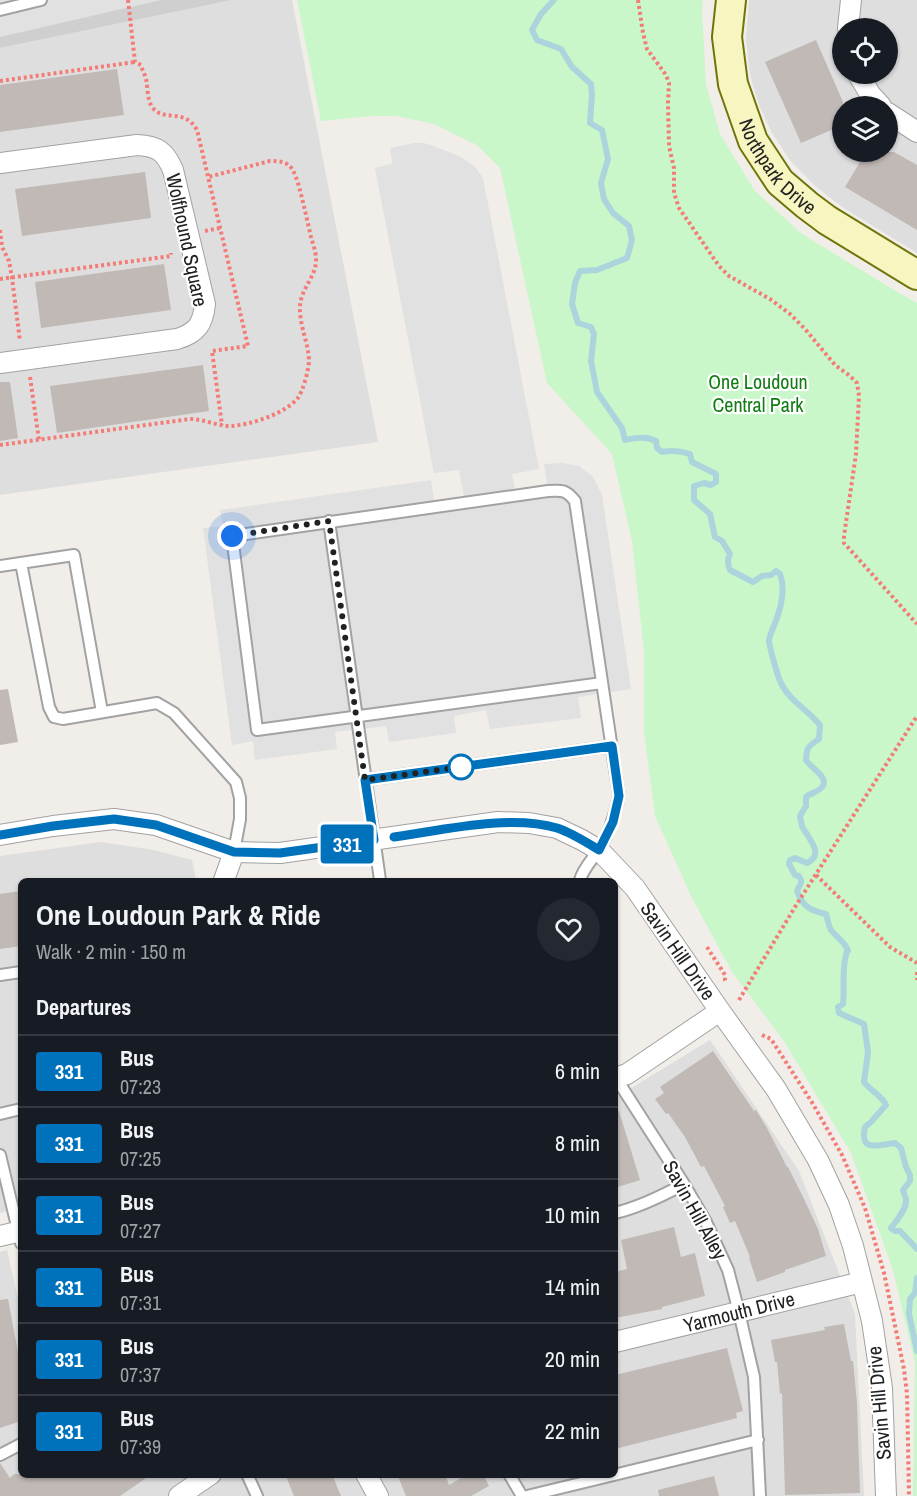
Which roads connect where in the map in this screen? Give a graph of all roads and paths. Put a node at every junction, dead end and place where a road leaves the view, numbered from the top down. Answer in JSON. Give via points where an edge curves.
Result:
{"nodes":[{"id":1,"x":41,"y":0,"type":"edge"},
{"id":2,"x":638,"y":0,"type":"edge"},
{"id":3,"x":731,"y":0,"type":"edge"},
{"id":4,"x":851,"y":0,"type":"edge"},
{"id":5,"x":0,"y":10,"type":"edge"},
{"id":6,"x":849,"y":18,"type":"edge"},
{"id":7,"x":135,"y":62,"type":"dead end"},
{"id":8,"x":0,"y":81,"type":"edge"},
{"id":9,"x":898,"y":120,"type":"edge"},
{"id":10,"x":917,"y":132,"type":"edge"},
{"id":11,"x":0,"y":163,"type":"edge"},
{"id":12,"x":208,"y":177,"type":"dead end"},
{"id":13,"x":220,"y":228,"type":"dead end"},
{"id":14,"x":0,"y":230,"type":"edge"},
{"id":15,"x":189,"y":235,"type":"junction"},
{"id":16,"x":1,"y":247,"type":"edge"},
{"id":17,"x":917,"y":275,"type":"edge"},
{"id":18,"x":12,"y":278,"type":"junction"},
{"id":19,"x":0,"y":279,"type":"edge"},
{"id":20,"x":25,"y":360,"type":"junction"},
{"id":21,"x":0,"y":363,"type":"edge"},
{"id":22,"x":39,"y":440,"type":"junction"},
{"id":23,"x":0,"y":446,"type":"edge"},
{"id":24,"x":329,"y":521,"type":"junction"},
{"id":25,"x":21,"y":563,"type":"junction"},
{"id":26,"x":0,"y":566,"type":"edge"},
{"id":27,"x":917,"y":624,"type":"edge"},
{"id":28,"x":602,"y":683,"type":"junction"},
{"id":29,"x":102,"y":712,"type":"junction"},
{"id":30,"x":917,"y":716,"type":"edge"},
{"id":31,"x":357,"y":717,"type":"junction"},
{"id":32,"x":612,"y":746,"type":"junction"},
{"id":33,"x":365,"y":780,"type":"junction"},
{"id":34,"x":0,"y":835,"type":"edge"},
{"id":35,"x":374,"y":840,"type":"junction"},
{"id":36,"x":599,"y":850,"type":"junction"},
{"id":37,"x":234,"y":852,"type":"junction"},
{"id":38,"x":816,"y":874,"type":"junction"},
{"id":39,"x":225,"y":878,"type":"edge"},
{"id":40,"x":380,"y":878,"type":"edge"},
{"id":41,"x":581,"y":878,"type":"edge"},
{"id":42,"x":917,"y":963,"type":"edge"},
{"id":43,"x":18,"y":972,"type":"edge"},
{"id":44,"x":917,"y":972,"type":"edge"},
{"id":45,"x":0,"y":975,"type":"edge"},
{"id":46,"x":917,"y":980,"type":"edge"},
{"id":47,"x":739,"y":1000,"type":"dead end"},
{"id":48,"x":720,"y":1011,"type":"junction"},
{"id":49,"x":618,"y":1077,"type":"edge"},
{"id":50,"x":618,"y":1083,"type":"edge"},
{"id":51,"x":18,"y":1110,"type":"edge"},
{"id":52,"x":0,"y":1114,"type":"edge"},
{"id":53,"x":0,"y":1155,"type":"edge"},
{"id":54,"x":684,"y":1184,"type":"junction"},
{"id":55,"x":618,"y":1212,"type":"edge"},
{"id":56,"x":15,"y":1235,"type":"edge"},
{"id":57,"x":862,"y":1282,"type":"junction"},
{"id":58,"x":739,"y":1311,"type":"junction"},
{"id":59,"x":618,"y":1341,"type":"edge"},
{"id":60,"x":907,"y":1394,"type":"dead end"},
{"id":61,"x":758,"y":1440,"type":"junction"},
{"id":62,"x":18,"y":1445,"type":"edge"},
{"id":63,"x":0,"y":1455,"type":"edge"},
{"id":64,"x":618,"y":1474,"type":"edge"},
{"id":65,"x":206,"y":1478,"type":"edge"},
{"id":66,"x":249,"y":1478,"type":"edge"},
{"id":67,"x":368,"y":1478,"type":"edge"},
{"id":68,"x":511,"y":1478,"type":"edge"},
{"id":69,"x":601,"y":1478,"type":"edge"},
{"id":70,"x":179,"y":1496,"type":"edge"},
{"id":71,"x":256,"y":1496,"type":"edge"},
{"id":72,"x":378,"y":1496,"type":"edge"},
{"id":73,"x":522,"y":1496,"type":"edge"},
{"id":74,"x":527,"y":1496,"type":"edge"},
{"id":75,"x":760,"y":1496,"type":"edge"},
{"id":76,"x":886,"y":1496,"type":"edge"},
{"id":77,"x":909,"y":1496,"type":"edge"}],
"edges":[{"from":1,"to":5,"type":"lane"},
{"from":2,"to":27,"type":"path","via":[[647,49],[669,83],[669,137],[679,208],[729,276],[790,314],[835,365],[857,383],[856,454],[844,543]]},
{"from":3,"to":17,"type":"street","name":"Northpark Drive","via":[[727,37],[734,84],[753,141],[780,182],[827,220]]},
{"from":4,"to":6,"type":"street"},
{"from":7,"to":8,"type":"path"},
{"from":9,"to":10,"type":"street"},
{"from":11,"to":15,"type":"street","name":"Wolfhound Square","via":[[137,145],[153,147],[169,160]]},
{"from":12,"to":22,"type":"path","via":[[270,161],[289,164],[295,172],[316,259],[300,303],[309,362],[298,398],[271,416],[244,424],[228,426],[190,419]]},
{"from":13,"to":15,"type":"path"},
{"from":14,"to":16,"type":"path"},
{"from":15,"to":18,"type":"path","via":[[167,238],[171,256]]},
{"from":15,"to":20,"type":"street","name":"Wolfhound Square","via":[[205,304],[202,320],[192,333],[177,339]]},
{"from":16,"to":18,"type":"path"},
{"from":18,"to":19,"type":"path"},
{"from":18,"to":20,"type":"path"},
{"from":20,"to":21,"type":"street","name":"Wolfhound Square"},
{"from":20,"to":22,"type":"path"},
{"from":22,"to":23,"type":"path"},
{"from":24,"to":28,"type":"lane","via":[[548,491],[568,492],[575,501]]},
{"from":24,"to":31,"type":"lane"},
{"from":24,"to":31,"type":"lane","via":[[232,536],[257,730]]},
{"from":25,"to":26,"type":"lane"},
{"from":25,"to":29,"type":"lane","via":[[54,717]]},
{"from":25,"to":29,"type":"lane","via":[[74,555]]},
{"from":28,"to":31,"type":"lane"},
{"from":28,"to":32,"type":"lane"},
{"from":29,"to":37,"type":"lane","via":[[157,703],[174,712],[236,782],[240,819]]},
{"from":30,"to":38,"type":"path"},
{"from":31,"to":33,"type":"lane"},
{"from":32,"to":33,"type":"lane"},
{"from":32,"to":36,"type":"lane","via":[[619,796],[613,822]]},
{"from":33,"to":35,"type":"lane"},
{"from":34,"to":37,"type":"street","name":"Savin Hill Drive","via":[[114,819],[156,825]]},
{"from":35,"to":36,"type":"street","name":"Savin Hill Drive","via":[[498,822],[529,823],[557,828]]},
{"from":35,"to":37,"type":"street","name":"Savin Hill Drive","via":[[280,853]]},
{"from":35,"to":40,"type":"lane"},
{"from":36,"to":41,"type":"lane"},
{"from":36,"to":48,"type":"street","name":"Savin Hill Drive","via":[[635,888]]},
{"from":37,"to":39,"type":"street"},
{"from":38,"to":42,"type":"path","via":[[890,947]]},
{"from":38,"to":47,"type":"path"},
{"from":43,"to":45,"type":"lane"},
{"from":44,"to":46,"type":"path"},
{"from":48,"to":49,"type":"street"},
{"from":48,"to":57,"type":"street","name":"Savin Hill Drive","via":[[776,1089],[818,1160],[839,1204]]},
{"from":50,"to":54,"type":"lane","name":"Savin Hill Alley"},
{"from":51,"to":52,"type":"lane"},
{"from":53,"to":56,"type":"lane"},
{"from":54,"to":55,"type":"lane"},
{"from":54,"to":58,"type":"lane","name":"Savin Hill Alley","via":[[728,1270]]},
{"from":57,"to":58,"type":"street","name":"Yarmouth Drive"},
{"from":57,"to":76,"type":"street","name":"Savin Hill Drive","via":[[882,1388]]},
{"from":58,"to":59,"type":"street","name":"Yarmouth Drive"},
{"from":58,"to":61,"type":"lane","name":"Savin Hill Alley","via":[[754,1377]]},
{"from":60,"to":77,"type":"path"},
{"from":61,"to":64,"type":"lane"},
{"from":61,"to":75,"type":"lane","name":"Savin Hill Alley"},
{"from":62,"to":63,"type":"lane"},
{"from":65,"to":70,"type":"street"},
{"from":66,"to":71,"type":"lane"},
{"from":67,"to":72,"type":"street"},
{"from":68,"to":73,"type":"lane"},
{"from":69,"to":74,"type":"lane"}]}
